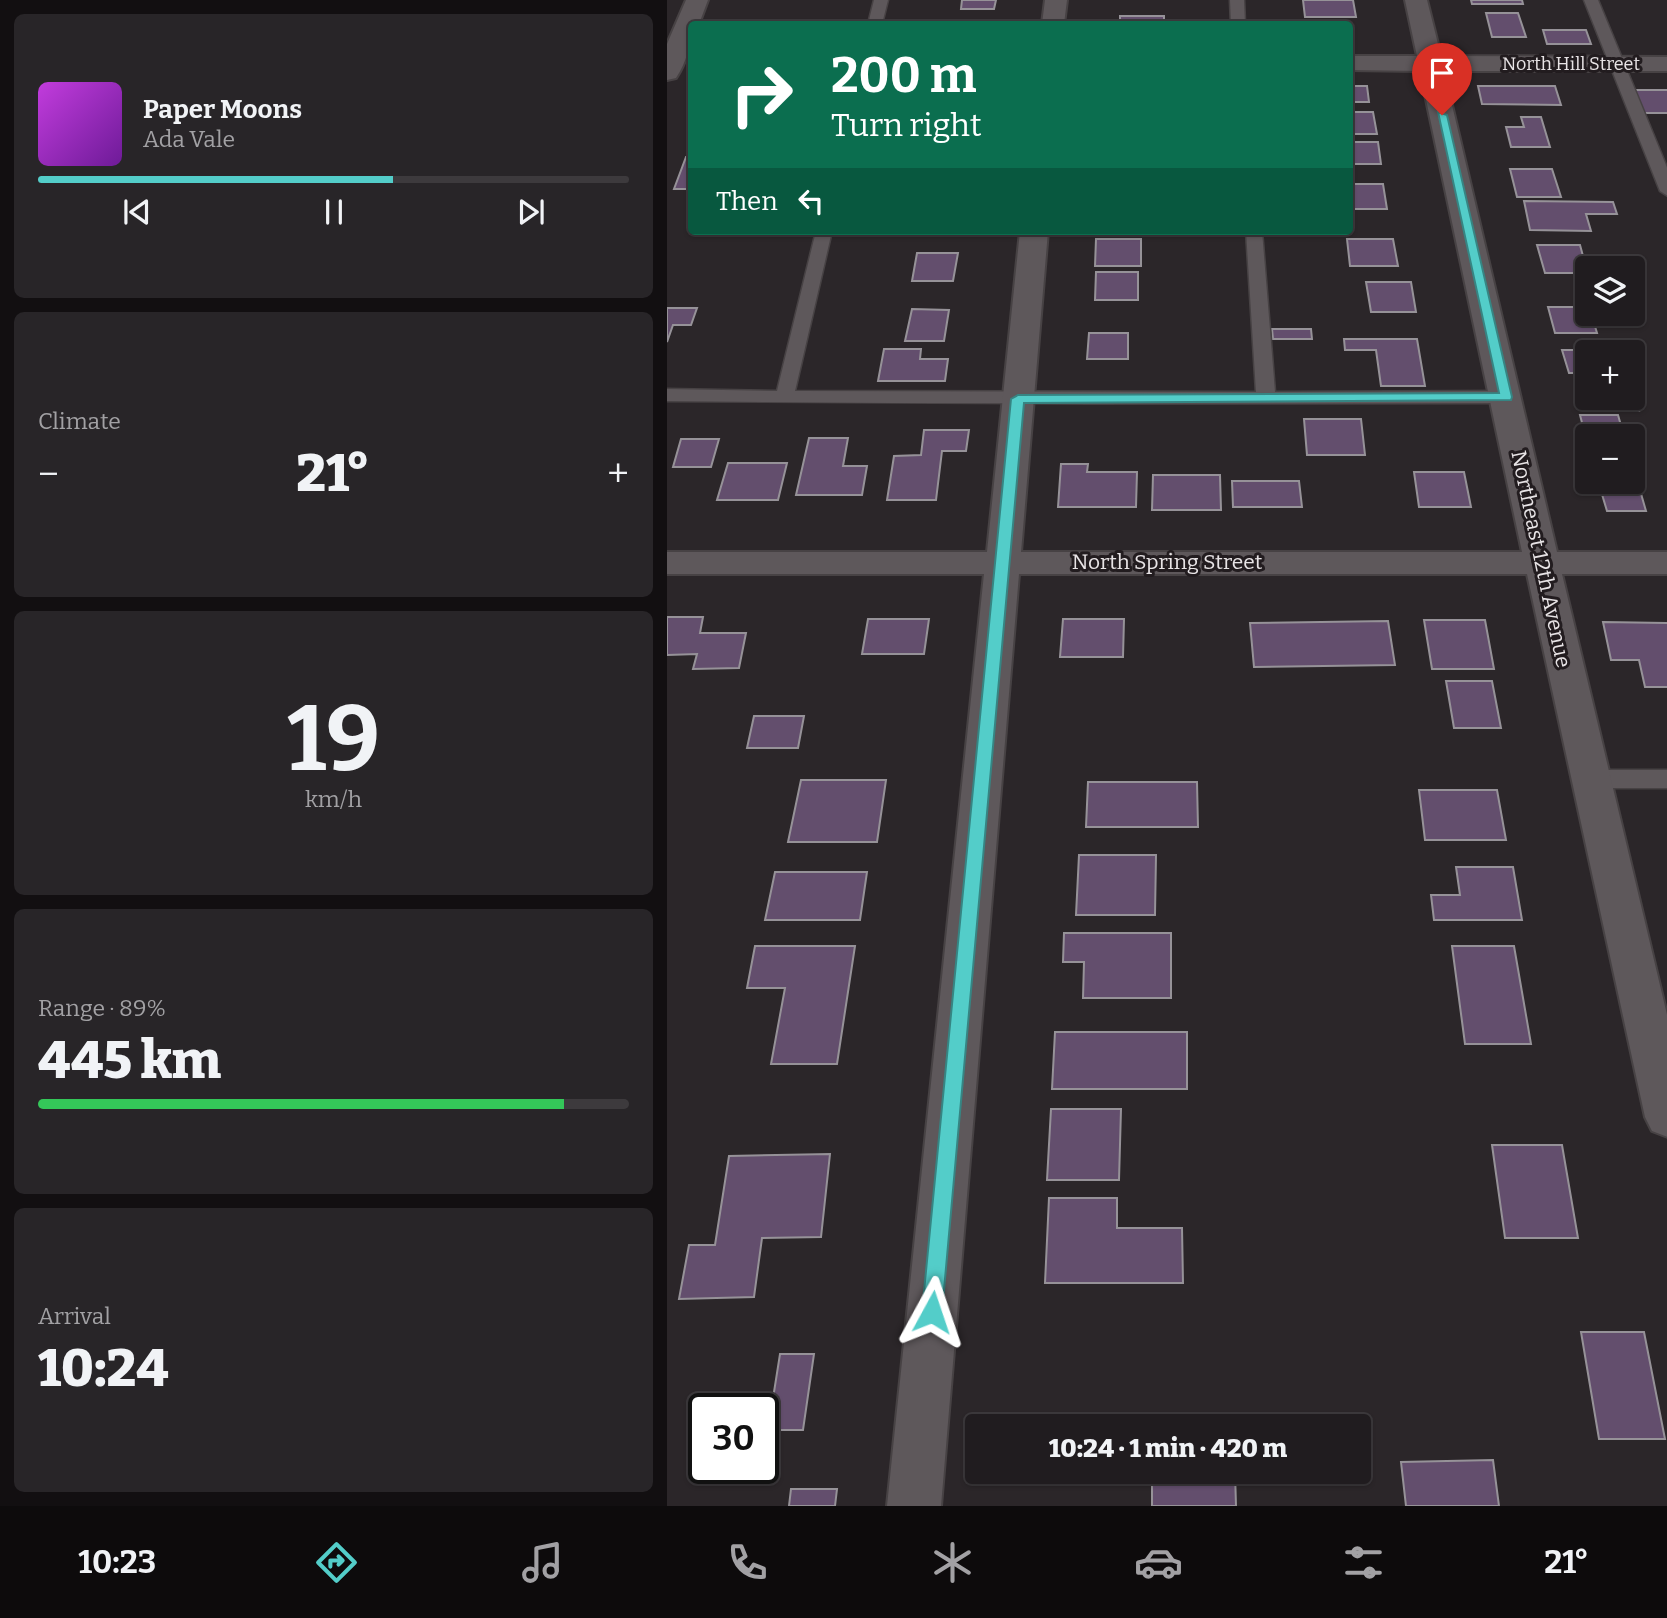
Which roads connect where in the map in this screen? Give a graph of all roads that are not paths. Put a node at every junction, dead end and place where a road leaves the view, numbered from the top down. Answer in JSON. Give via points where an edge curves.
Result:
{"nodes":[{"id":1,"x":697,"y":0,"type":"edge"},
{"id":2,"x":881,"y":0,"type":"edge"},
{"id":3,"x":1056,"y":0,"type":"edge"},
{"id":4,"x":1237,"y":0,"type":"edge"},
{"id":5,"x":1416,"y":0,"type":"edge"},
{"id":6,"x":1591,"y":0,"type":"edge"},
{"id":7,"x":690,"y":21,"type":"edge"},
{"id":8,"x":876,"y":21,"type":"edge"},
{"id":9,"x":1053,"y":21,"type":"edge"},
{"id":10,"x":1238,"y":21,"type":"edge"},
{"id":11,"x":688,"y":26,"type":"edge"},
{"id":12,"x":1353,"y":63,"type":"edge"},
{"id":13,"x":1430,"y":63,"type":"junction"},
{"id":14,"x":1614,"y":64,"type":"junction"},
{"id":15,"x":1667,"y":64,"type":"edge"},
{"id":16,"x":674,"y":66,"type":"edge"},
{"id":17,"x":1667,"y":191,"type":"edge"},
{"id":18,"x":824,"y":235,"type":"edge"},
{"id":19,"x":1034,"y":235,"type":"edge"},
{"id":20,"x":1254,"y":235,"type":"edge"},
{"id":21,"x":667,"y":395,"type":"edge"},
{"id":22,"x":785,"y":396,"type":"junction"},
{"id":23,"x":1506,"y":397,"type":"junction"},
{"id":24,"x":1266,"y":398,"type":"junction"},
{"id":25,"x":1018,"y":399,"type":"junction"},
{"id":26,"x":1002,"y":562,"type":"junction"},
{"id":27,"x":667,"y":563,"type":"edge"},
{"id":28,"x":1543,"y":563,"type":"junction"},
{"id":29,"x":1667,"y":563,"type":"edge"},
{"id":30,"x":1589,"y":779,"type":"junction"},
{"id":31,"x":1667,"y":779,"type":"edge"},
{"id":32,"x":1667,"y":1117,"type":"edge"},
{"id":33,"x":914,"y":1506,"type":"edge"}],
"edges":[{"from":1,"to":7,"type":"street"},
{"from":2,"to":8,"type":"lane"},
{"from":3,"to":9,"type":"street"},
{"from":4,"to":10,"type":"lane"},
{"from":5,"to":13,"type":"street","name":"Northeast 12th Avenue"},
{"from":6,"to":14,"type":"lane"},
{"from":11,"to":16,"type":"street"},
{"from":12,"to":13,"type":"street","name":"North Hill Street"},
{"from":13,"to":14,"type":"street","name":"North Hill Street"},
{"from":13,"to":23,"type":"street","name":"Northeast 12th Avenue"},
{"from":14,"to":15,"type":"street","name":"North Hill Street"},
{"from":14,"to":17,"type":"lane"},
{"from":18,"to":22,"type":"lane"},
{"from":19,"to":25,"type":"street"},
{"from":20,"to":24,"type":"lane"},
{"from":21,"to":22,"type":"lane"},
{"from":22,"to":25,"type":"lane"},
{"from":23,"to":24,"type":"lane"},
{"from":23,"to":28,"type":"street","name":"Northeast 12th Avenue"},
{"from":24,"to":25,"type":"lane"},
{"from":25,"to":26,"type":"street"},
{"from":26,"to":27,"type":"street","name":"North Spring Street"},
{"from":26,"to":28,"type":"street","name":"North Spring Street"},
{"from":26,"to":33,"type":"street"},
{"from":28,"to":29,"type":"street","name":"North Spring Street"},
{"from":28,"to":30,"type":"street","name":"Northeast 12th Avenue"},
{"from":30,"to":31,"type":"lane"},
{"from":30,"to":32,"type":"street","name":"Northeast 12th Avenue"}]}
